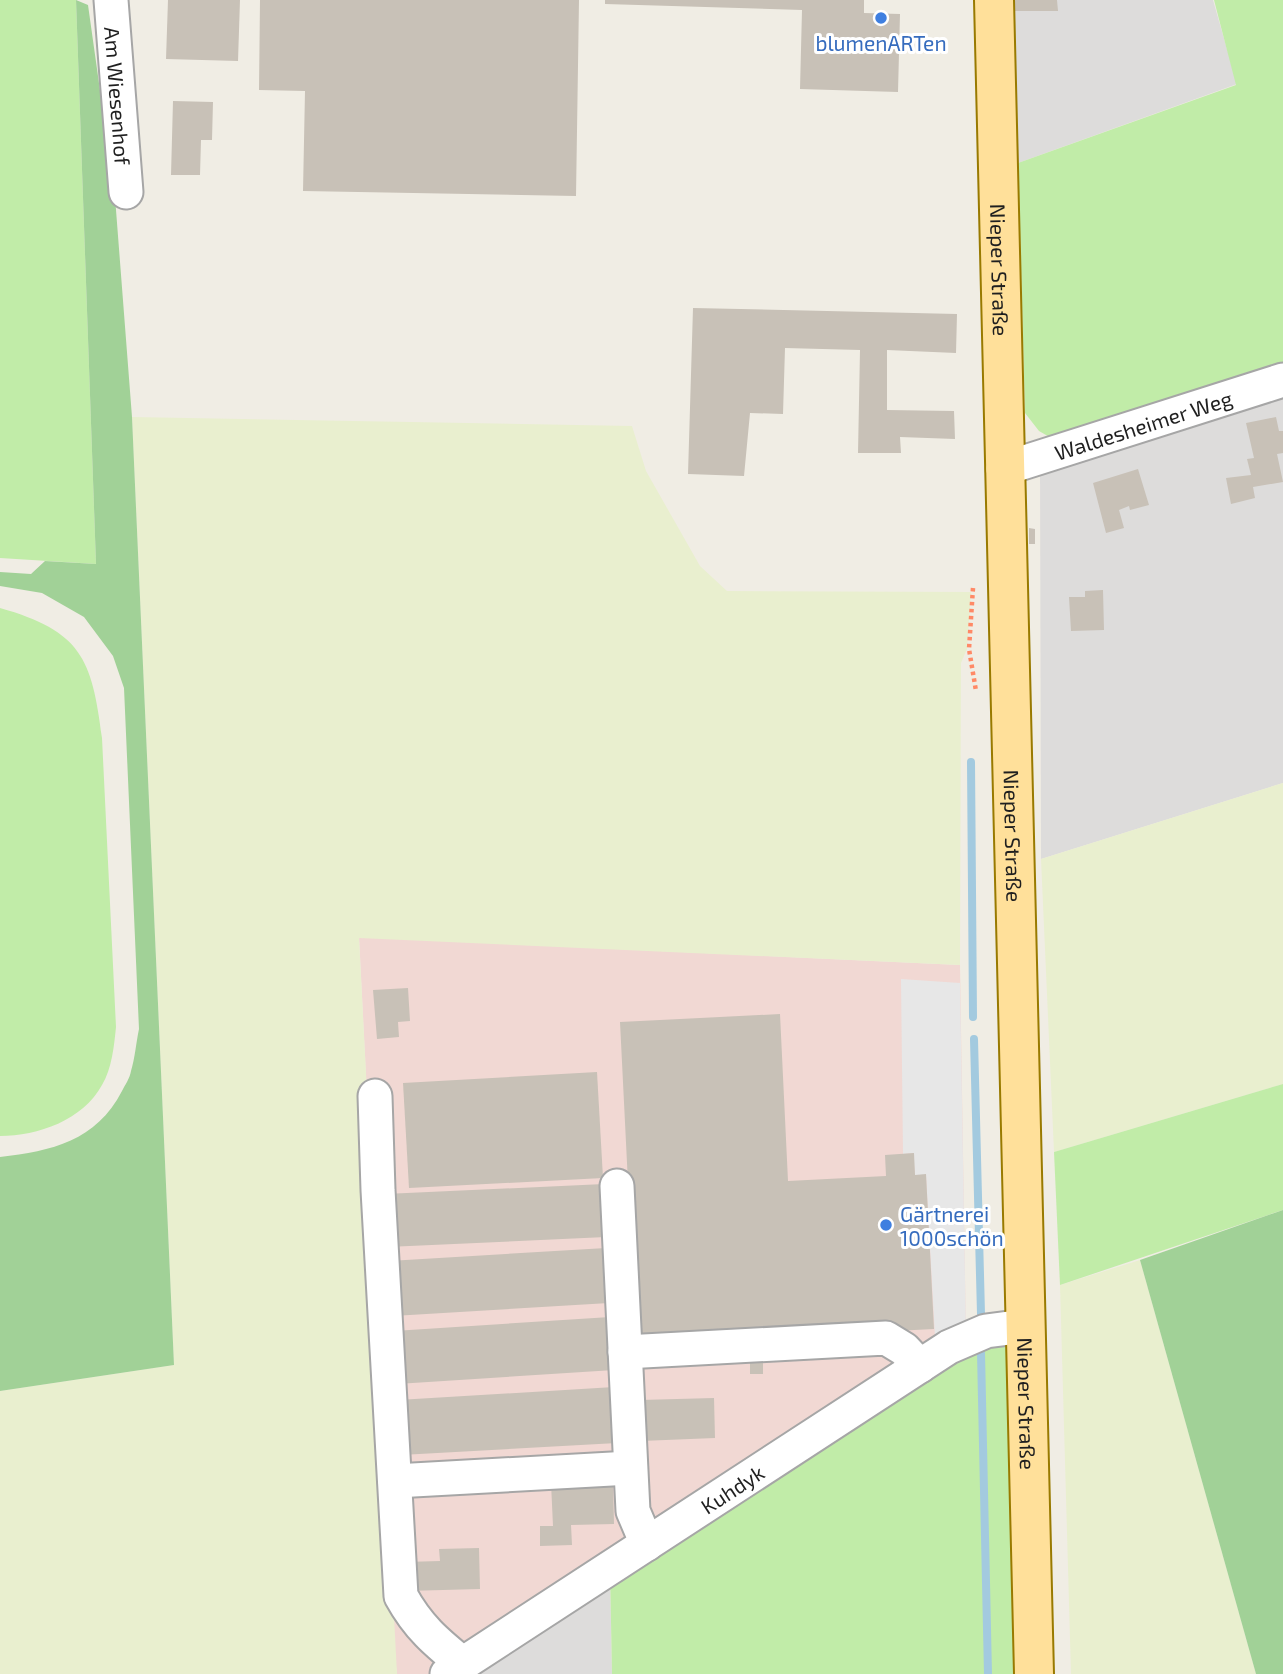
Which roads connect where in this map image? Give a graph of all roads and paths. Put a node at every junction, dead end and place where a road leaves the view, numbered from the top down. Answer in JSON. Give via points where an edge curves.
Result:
{"nodes":[{"id":1,"x":111,"y":0,"type":"edge"},
{"id":2,"x":994,"y":0,"type":"edge"},
{"id":3,"x":126,"y":192,"type":"dead end"},
{"id":4,"x":1283,"y":380,"type":"edge"},
{"id":5,"x":1003,"y":469,"type":"junction"},
{"id":6,"x":375,"y":1096,"type":"dead end"},
{"id":7,"x":617,"y":1186,"type":"dead end"},
{"id":8,"x":1025,"y":1326,"type":"junction"},
{"id":9,"x":625,"y":1352,"type":"junction"},
{"id":10,"x":920,"y":1366,"type":"junction"},
{"id":11,"x":630,"y":1468,"type":"junction"},
{"id":12,"x":395,"y":1481,"type":"junction"},
{"id":13,"x":647,"y":1544,"type":"junction"},
{"id":14,"x":423,"y":1596,"type":"dead end"},
{"id":15,"x":429,"y":1636,"type":"junction"},
{"id":16,"x":455,"y":1669,"type":"edge"},
{"id":17,"x":1034,"y":1674,"type":"edge"}],
"edges":[{"from":1,"to":3,"type":"street","name":"Am Wiesenhof"},
{"from":2,"to":5,"type":"main road","name":"Nieper Straße"},
{"from":4,"to":5,"type":"street","name":"Waldesheimer Weg"},
{"from":5,"to":8,"type":"main road","name":"Nieper Straße"},
{"from":6,"to":12,"type":"street"},
{"from":7,"to":9,"type":"street"},
{"from":8,"to":10,"type":"street","name":"Kuhdyk","via":[[986,1331]]},
{"from":8,"to":17,"type":"main road","name":"Nieper Straße"},
{"from":9,"to":10,"type":"street","via":[[886,1338]]},
{"from":9,"to":11,"type":"street"},
{"from":10,"to":13,"type":"street","name":"Kuhdyk"},
{"from":11,"to":12,"type":"street"},
{"from":11,"to":13,"type":"street","via":[[633,1511]]},
{"from":12,"to":15,"type":"street","via":[[401,1596]]},
{"from":13,"to":16,"type":"street","name":"Kuhdyk"},
{"from":14,"to":15,"type":"street"},
{"from":15,"to":16,"type":"street"}]}
